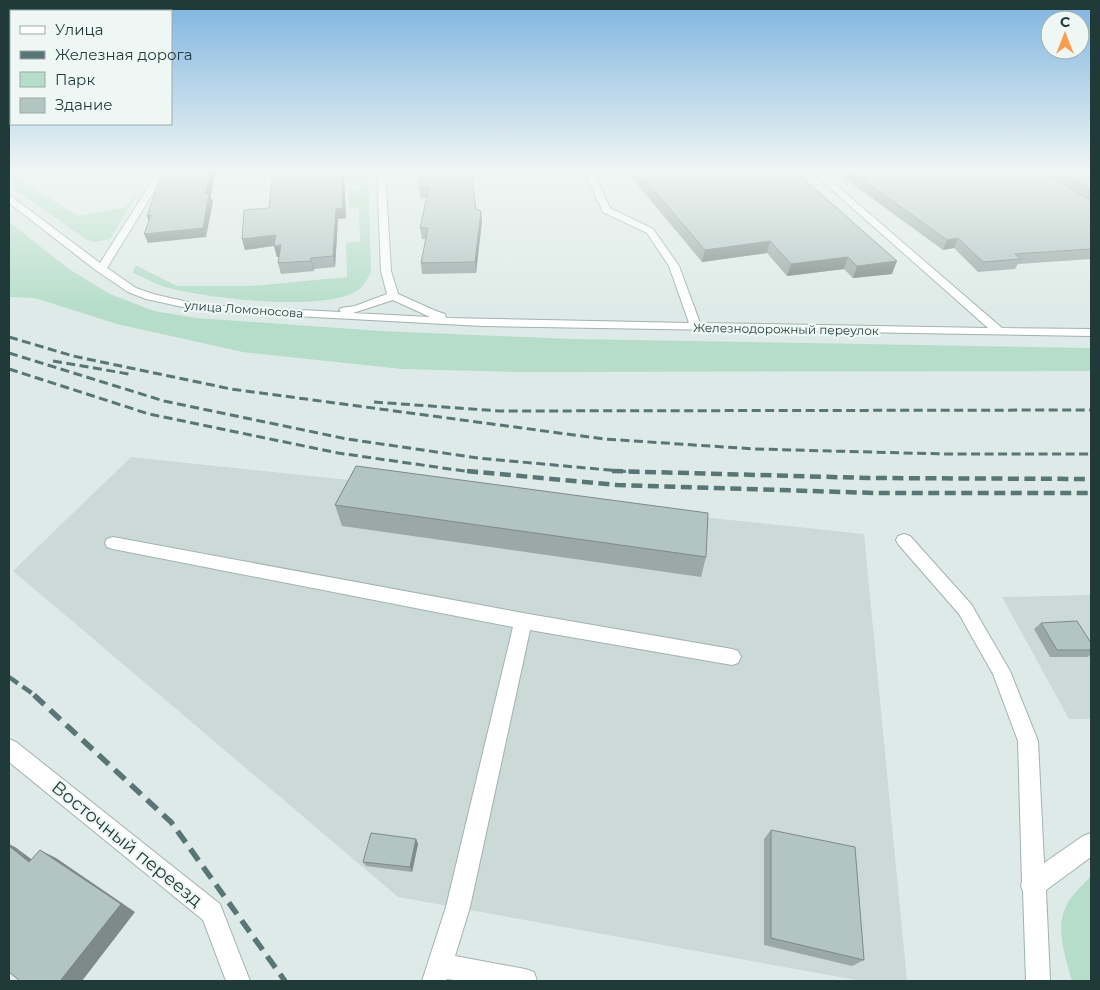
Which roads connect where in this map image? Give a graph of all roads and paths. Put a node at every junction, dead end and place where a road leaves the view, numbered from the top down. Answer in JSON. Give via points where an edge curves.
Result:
{"nodes":[{"id":1,"x":34,"y":218,"type":"edge"},
{"id":2,"x":133,"y":218,"type":"edge"},
{"id":3,"x":383,"y":218,"type":"edge"},
{"id":4,"x":622,"y":218,"type":"edge"},
{"id":5,"x":869,"y":218,"type":"edge"},
{"id":6,"x":101,"y":269,"type":"junction"},
{"id":7,"x":394,"y":296,"type":"junction"},
{"id":8,"x":301,"y":314,"type":"junction"},
{"id":9,"x":482,"y":323,"type":"junction"},
{"id":10,"x":696,"y":327,"type":"junction"},
{"id":11,"x":1000,"y":332,"type":"junction"},
{"id":12,"x":1091,"y":333,"type":"edge"},
{"id":13,"x":904,"y":540,"type":"dead end"},
{"id":14,"x":113,"y":542,"type":"dead end"},
{"id":15,"x":523,"y":621,"type":"junction"},
{"id":16,"x":732,"y":657,"type":"dead end"},
{"id":17,"x":9,"y":749,"type":"edge"},
{"id":18,"x":1091,"y":844,"type":"edge"},
{"id":19,"x":1032,"y":886,"type":"junction"},
{"id":20,"x":437,"y":973,"type":"edge"},
{"id":21,"x":238,"y":981,"type":"edge"},
{"id":22,"x":525,"y":981,"type":"edge"},
{"id":23,"x":1038,"y":981,"type":"edge"}],
"edges":[{"from":1,"to":6,"type":"street","name":"улица Ломоносова"},
{"from":2,"to":6,"type":"street"},
{"from":3,"to":7,"type":"street","via":[[386,272]]},
{"from":4,"to":10,"type":"street","via":[[650,232],[674,266]]},
{"from":5,"to":11,"type":"street"},
{"from":6,"to":8,"type":"street","name":"улица Ломоносова","via":[[150,298],[216,309]]},
{"from":7,"to":8,"type":"street","via":[[357,309]]},
{"from":7,"to":9,"type":"street","via":[[432,314]]},
{"from":8,"to":9,"type":"street","name":"улица Ломоносова"},
{"from":9,"to":10,"type":"street","name":"Железнодорожный переулок"},
{"from":10,"to":11,"type":"street","name":"Железнодорожный переулок"},
{"from":11,"to":12,"type":"street","name":"Железнодорожный переулок"},
{"from":13,"to":19,"type":"street","via":[[965,609],[1001,672],[1028,741]]},
{"from":14,"to":15,"type":"street"},
{"from":15,"to":16,"type":"street"},
{"from":15,"to":20,"type":"street","via":[[458,907]]},
{"from":17,"to":21,"type":"street","name":"Восточный переезд","via":[[212,912]]},
{"from":18,"to":19,"type":"street"},
{"from":19,"to":23,"type":"street"},
{"from":20,"to":22,"type":"street"}]}
